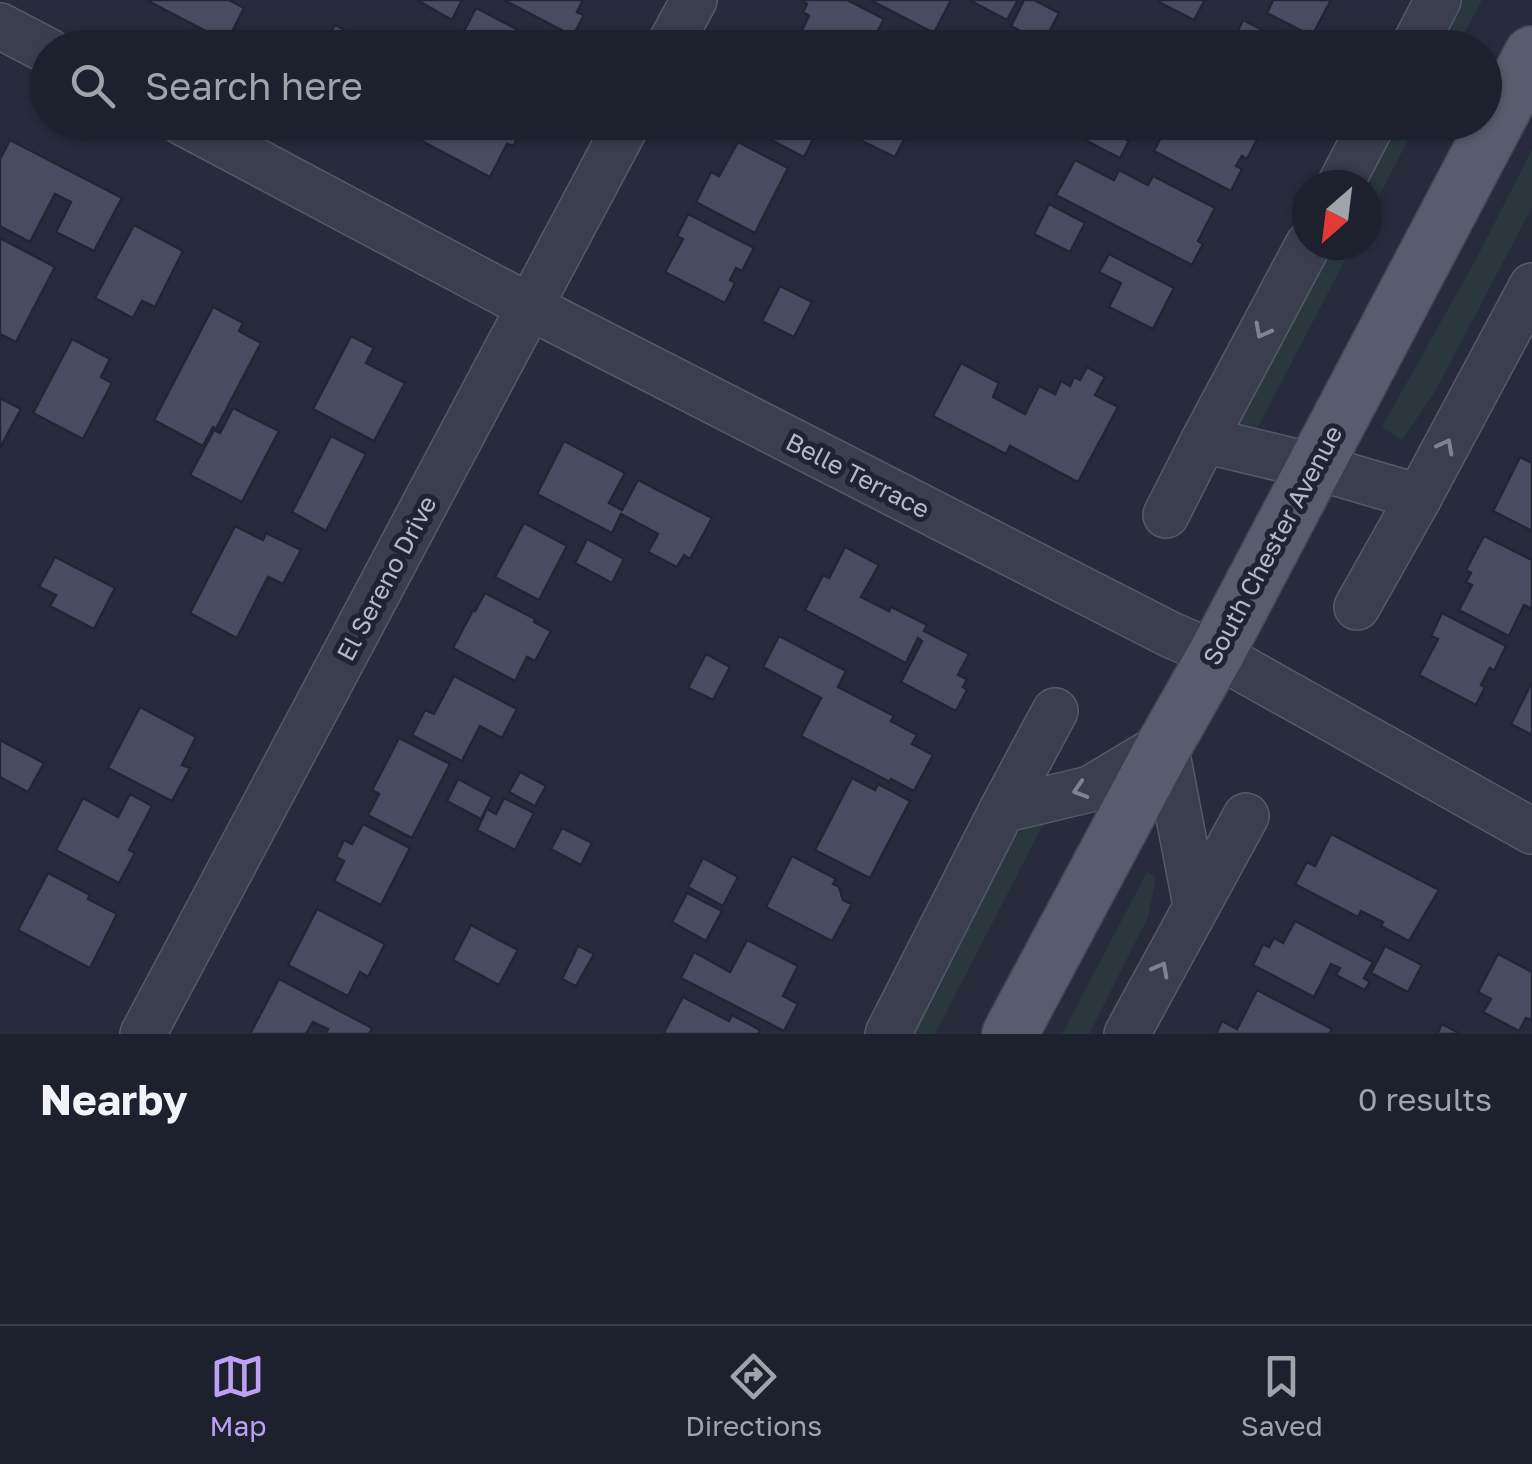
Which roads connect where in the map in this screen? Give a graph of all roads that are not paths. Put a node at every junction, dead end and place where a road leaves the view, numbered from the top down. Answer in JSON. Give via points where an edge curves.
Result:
{"nodes":[{"id":1,"x":694,"y":0,"type":"edge"},
{"id":2,"x":1438,"y":0,"type":"edge"},
{"id":3,"x":0,"y":26,"type":"edge"},
{"id":4,"x":678,"y":30,"type":"edge"},
{"id":5,"x":1422,"y":30,"type":"edge"},
{"id":6,"x":30,"y":42,"type":"edge"},
{"id":7,"x":1532,"y":54,"type":"edge"},
{"id":8,"x":1502,"y":110,"type":"edge"},
{"id":9,"x":216,"y":140,"type":"edge"},
{"id":10,"x":618,"y":140,"type":"edge"},
{"id":11,"x":1364,"y":140,"type":"edge"},
{"id":12,"x":1486,"y":140,"type":"edge"},
{"id":13,"x":1348,"y":170,"type":"edge"},
{"id":14,"x":1300,"y":260,"type":"edge"},
{"id":15,"x":1532,"y":286,"type":"edge"},
{"id":16,"x":530,"y":307,"type":"junction"},
{"id":17,"x":1204,"y":440,"type":"junction"},
{"id":18,"x":1313,"y":466,"type":"junction"},
{"id":19,"x":1419,"y":496,"type":"junction"},
{"id":20,"x":1166,"y":516,"type":"dead end"},
{"id":21,"x":1357,"y":607,"type":"dead end"},
{"id":22,"x":1216,"y":654,"type":"junction"},
{"id":23,"x":1055,"y":711,"type":"dead end"},
{"id":24,"x":1165,"y":744,"type":"junction"},
{"id":25,"x":1002,"y":810,"type":"junction"},
{"id":26,"x":1246,"y":816,"type":"dead end"},
{"id":27,"x":1532,"y":831,"type":"edge"},
{"id":28,"x":1196,"y":905,"type":"junction"},
{"id":29,"x":142,"y":1034,"type":"edge"},
{"id":30,"x":888,"y":1034,"type":"edge"},
{"id":31,"x":1010,"y":1034,"type":"edge"},
{"id":32,"x":1127,"y":1034,"type":"edge"}],
"edges":[{"from":1,"to":4,"type":"street"},
{"from":2,"to":5,"type":"street"},
{"from":3,"to":6,"type":"street"},
{"from":7,"to":8,"type":"main road","name":"South Chester Avenue"},
{"from":9,"to":16,"type":"street","name":"Belle Terrace"},
{"from":10,"to":16,"type":"street","name":"El Sereno Drive"},
{"from":11,"to":13,"type":"street"},
{"from":12,"to":18,"type":"main road","name":"South Chester Avenue"},
{"from":14,"to":17,"type":"street","one_way":true},
{"from":19,"to":15,"type":"street","one_way":true},
{"from":16,"to":22,"type":"street","name":"Belle Terrace"},
{"from":16,"to":29,"type":"street","name":"El Sereno Drive"},
{"from":17,"to":18,"type":"street"},
{"from":17,"to":20,"type":"street"},
{"from":18,"to":19,"type":"street"},
{"from":18,"to":22,"type":"main road","name":"South Chester Avenue"},
{"from":19,"to":21,"type":"street"},
{"from":22,"to":24,"type":"main road","name":"South Chester Avenue"},
{"from":22,"to":27,"type":"street","name":"Belle Terrace"},
{"from":23,"to":25,"type":"street"},
{"from":24,"to":25,"type":"street","one_way":true,"via":[[1090,789]]},
{"from":24,"to":28,"type":"street"},
{"from":24,"to":31,"type":"main road","name":"South Chester Avenue"},
{"from":25,"to":30,"type":"street"},
{"from":26,"to":28,"type":"street"},
{"from":32,"to":28,"type":"street","one_way":true}]}
